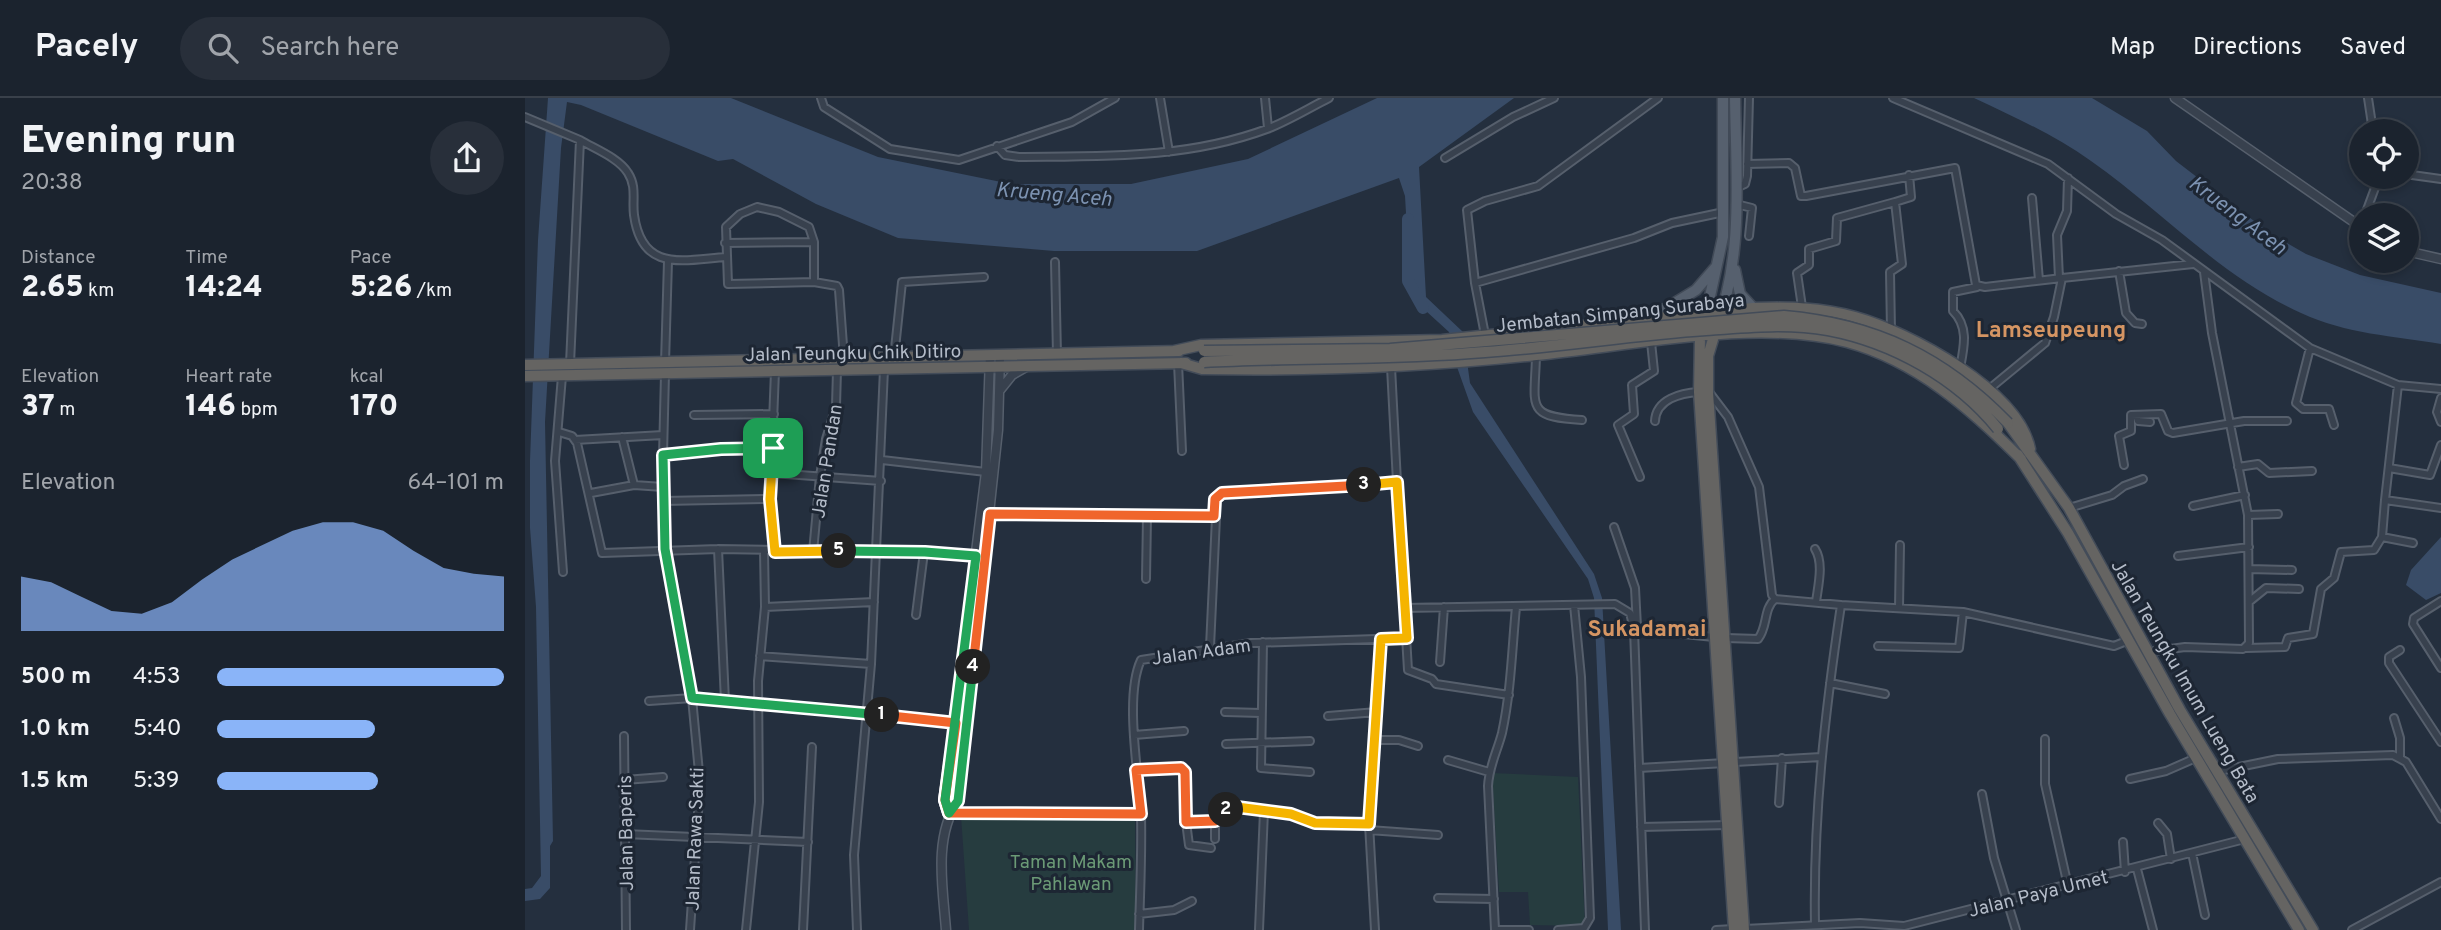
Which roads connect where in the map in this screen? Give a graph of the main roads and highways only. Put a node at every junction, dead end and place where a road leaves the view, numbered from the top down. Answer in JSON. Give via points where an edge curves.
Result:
{"nodes":[{"id":1,"x":1723,"y":98,"type":"edge"},
{"id":2,"x":1735,"y":98,"type":"edge"},
{"id":3,"x":1724,"y":188,"type":"junction"},
{"id":4,"x":1736,"y":188,"type":"junction"},
{"id":5,"x":1719,"y":263,"type":"junction"},
{"id":6,"x":1733,"y":263,"type":"junction"},
{"id":7,"x":1753,"y":308,"type":"junction"},
{"id":8,"x":1723,"y":311,"type":"junction"},
{"id":9,"x":1707,"y":313,"type":"junction"},
{"id":10,"x":1650,"y":318,"type":"junction"},
{"id":11,"x":1714,"y":336,"type":"junction"},
{"id":12,"x":1700,"y":338,"type":"junction"},
{"id":13,"x":1174,"y":351,"type":"junction"},
{"id":14,"x":1204,"y":351,"type":"joint"},
{"id":15,"x":995,"y":361,"type":"junction"},
{"id":16,"x":1204,"y":362,"type":"joint"},
{"id":17,"x":665,"y":368,"type":"junction"},
{"id":18,"x":1179,"y":369,"type":"junction"},
{"id":19,"x":527,"y":370,"type":"edge"},
{"id":20,"x":557,"y":372,"type":"junction"},
{"id":21,"x":1703,"y":392,"type":"junction"},
{"id":22,"x":2003,"y":426,"type":"junction"},
{"id":23,"x":2029,"y":449,"type":"junction"},
{"id":24,"x":2021,"y":458,"type":"junction"},
{"id":25,"x":2175,"y":712,"type":"junction"},
{"id":26,"x":1730,"y":763,"type":"junction"},
{"id":27,"x":1737,"y":878,"type":"junction"},
{"id":28,"x":1739,"y":929,"type":"edge"},
{"id":29,"x":2299,"y":930,"type":"edge"},
{"id":30,"x":2313,"y":930,"type":"edge"}],
"edges":[{"from":1,"to":3,"type":"main road"},
{"from":2,"to":4,"type":"main road"},
{"from":3,"to":4,"type":"main road"},
{"from":3,"to":5,"type":"main road"},
{"from":4,"to":6,"type":"main road"},
{"from":5,"to":9,"type":"main road"},
{"from":5,"to":10,"type":"main road","via":[[1696,290]]},
{"from":6,"to":7,"type":"main road","via":[[1740,294]]},
{"from":6,"to":8,"type":"main road"},
{"from":7,"to":8,"type":"highway","name":"Jalan Teungku Imum Lueng Bata"},
{"from":7,"to":23,"type":"highway","name":"Jalan Teungku Imum Lueng Bata","via":[[1802,307],[1855,317],[1892,331],[1959,368],[1988,390],[2019,424]]},
{"from":8,"to":9,"type":"highway","name":"Jalan Teungku Imum Lueng Bata"},
{"from":8,"to":11,"type":"main road"},
{"from":9,"to":10,"type":"highway"},
{"from":9,"to":12,"type":"main road"},
{"from":10,"to":13,"type":"highway","name":"Jalan Teungku Chik Ditiro","via":[[1442,340],[1201,345]]},
{"from":11,"to":12,"type":"highway","name":"Jalan Teungku Imum Lueng Bata"},
{"from":11,"to":21,"type":"highway"},
{"from":11,"to":24,"type":"highway","name":"Jalan Teungku Imum Lueng Bata","via":[[1806,334],[1879,353],[1945,390]]},
{"from":12,"to":18,"type":"highway","name":"Jalan Teungku Chik Ditiro","via":[[1391,367]]},
{"from":12,"to":21,"type":"highway"},
{"from":13,"to":14,"type":"highway","name":"Jalan Teungku Chik Ditiro"},
{"from":13,"to":15,"type":"highway","name":"Jalan Teungku Chik Ditiro"},
{"from":14,"to":22,"type":"highway","name":"Jembatan Simpang Surabaya","bridge":true,"via":[[1482,344],[1742,317],[1797,317],[1883,336],[1927,358],[1957,376]]},
{"from":15,"to":17,"type":"highway","name":"Jalan Teungku Chik Ditiro","via":[[844,359]]},
{"from":15,"to":17,"type":"highway","name":"Jalan Teungku Chik Ditiro","via":[[837,370]]},
{"from":15,"to":18,"type":"highway","name":"Jalan Teungku Chik Ditiro","via":[[1029,366]]},
{"from":16,"to":18,"type":"highway","name":"Jalan Teungku Chik Ditiro"},
{"from":16,"to":22,"type":"highway","name":"Jembatan Simpang Surabaya","bridge":true,"via":[[1459,354],[1711,329],[1807,328],[1867,341],[1924,367]]},
{"from":17,"to":20,"type":"highway","name":"Jalan Teungku Chik Ditiro"},
{"from":17,"to":20,"type":"highway","name":"Jalan Teungku Chik Ditiro","via":[[570,365]]},
{"from":19,"to":20,"type":"highway","name":"Jalan Teungku Chik Ditiro"},
{"from":21,"to":26,"type":"highway","via":[[1726,638]]},
{"from":21,"to":26,"type":"highway","via":[[1714,637]]},
{"from":22,"to":23,"type":"highway","name":"Jalan Teungku Imum Lueng Bata"},
{"from":22,"to":24,"type":"highway","name":"Jalan Teungku Imum Lueng Bata"},
{"from":23,"to":25,"type":"highway","name":"Jalan Teungku Imum Lueng Bata","via":[[2069,508],[2148,652]]},
{"from":24,"to":25,"type":"highway","name":"Jalan Teungku Imum Lueng Bata"},
{"from":25,"to":29,"type":"highway","name":"Jalan Teungku Imum Lueng Bata"},
{"from":25,"to":30,"type":"highway","name":"Jalan Teungku Imum Lueng Bata","via":[[2219,771]]},
{"from":26,"to":27,"type":"highway"},
{"from":26,"to":27,"type":"highway","via":[[1729,825]]},
{"from":27,"to":28,"type":"highway"}]}
